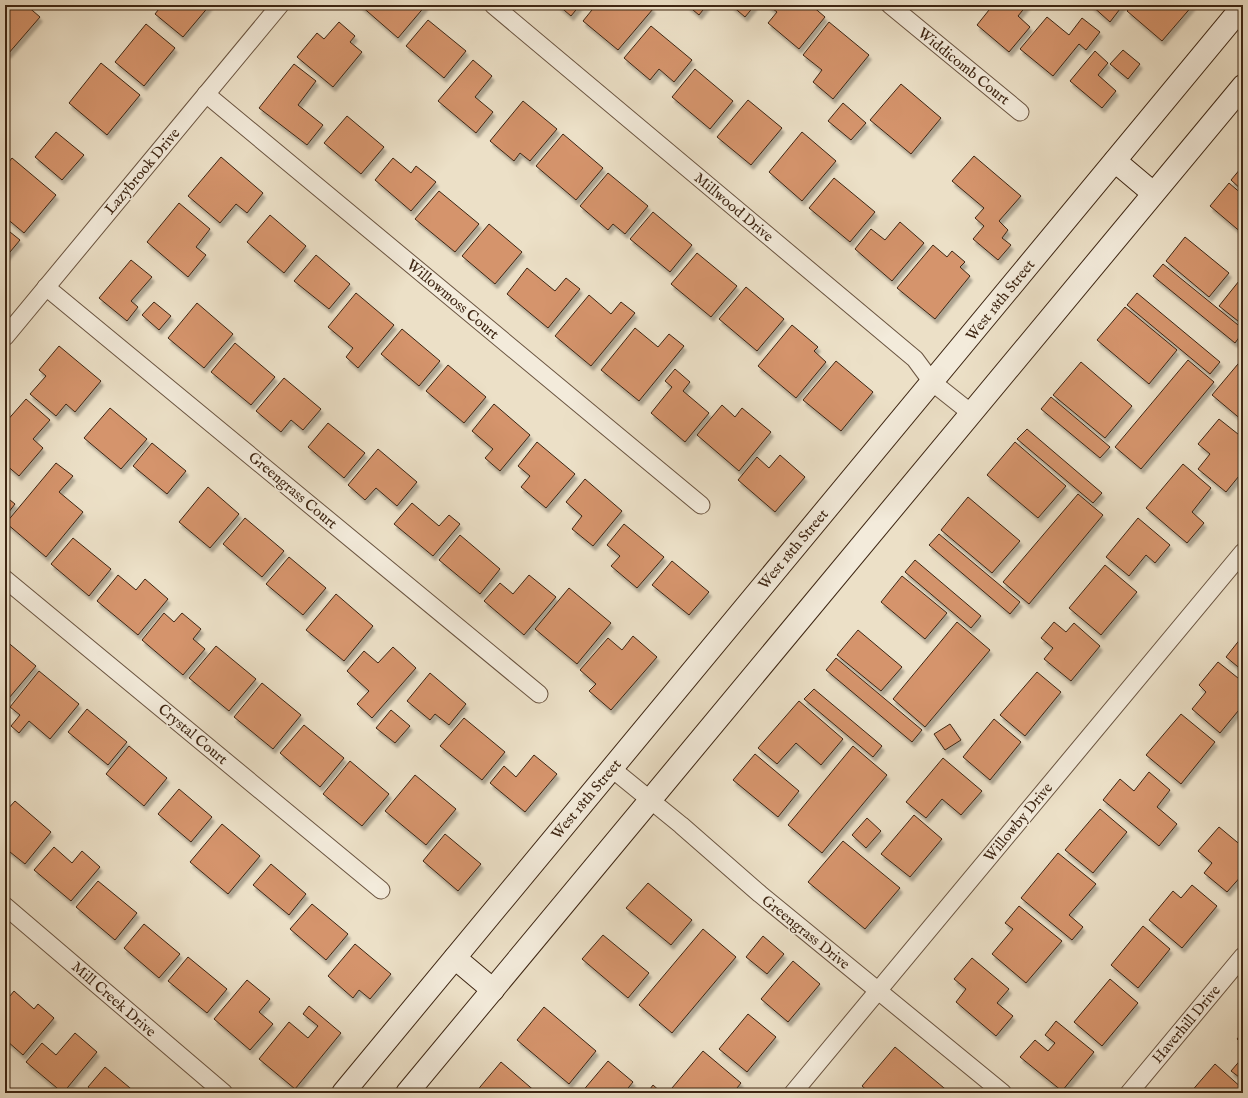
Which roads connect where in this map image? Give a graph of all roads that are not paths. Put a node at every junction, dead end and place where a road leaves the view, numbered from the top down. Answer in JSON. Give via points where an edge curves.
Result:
{"nodes":[{"id":1,"x":280,"y":5,"type":"edge"},
{"id":2,"x":492,"y":5,"type":"edge"},
{"id":3,"x":890,"y":5,"type":"edge"},
{"id":4,"x":1243,"y":6,"type":"edge"},
{"id":5,"x":1243,"y":86,"type":"edge"},
{"id":6,"x":206,"y":94,"type":"junction"},
{"id":7,"x":1020,"y":112,"type":"dead end"},
{"id":8,"x":1114,"y":161,"type":"junction"},
{"id":9,"x":1153,"y":193,"type":"junction"},
{"id":10,"x":46,"y":287,"type":"junction"},
{"id":11,"x":5,"y":336,"type":"edge"},
{"id":12,"x":932,"y":382,"type":"junction"},
{"id":13,"x":971,"y":413,"type":"junction"},
{"id":14,"x":701,"y":505,"type":"dead end"},
{"id":15,"x":1243,"y":552,"type":"edge"},
{"id":16,"x":5,"y":579,"type":"edge"},
{"id":17,"x":539,"y":694,"type":"dead end"},
{"id":18,"x":612,"y":768,"type":"junction"},
{"id":19,"x":649,"y":800,"type":"junction"},
{"id":20,"x":381,"y":890,"type":"dead end"},
{"id":21,"x":5,"y":906,"type":"edge"},
{"id":22,"x":1243,"y":956,"type":"edge"},
{"id":23,"x":454,"y":958,"type":"junction"},
{"id":24,"x":492,"y":990,"type":"junction"},
{"id":25,"x":877,"y":990,"type":"junction"},
{"id":26,"x":224,"y":1093,"type":"edge"},
{"id":27,"x":343,"y":1093,"type":"edge"},
{"id":28,"x":406,"y":1093,"type":"edge"},
{"id":29,"x":793,"y":1093,"type":"edge"},
{"id":30,"x":1003,"y":1093,"type":"edge"},
{"id":31,"x":1129,"y":1093,"type":"edge"}],
"edges":[{"from":1,"to":6,"type":"street","name":"Lazybrook Drive"},
{"from":2,"to":12,"type":"street","name":"Millwood Drive","via":[[915,359]]},
{"from":3,"to":7,"type":"street","name":"Widdicomb Court"},
{"from":4,"to":8,"type":"main road","name":"West 18th Street"},
{"from":5,"to":9,"type":"main road"},
{"from":6,"to":10,"type":"street","name":"Lazybrook Drive"},
{"from":6,"to":14,"type":"street","name":"Willowmoss Court"},
{"from":8,"to":9,"type":"main road"},
{"from":8,"to":12,"type":"main road","name":"West 18th Street"},
{"from":9,"to":13,"type":"main road"},
{"from":10,"to":11,"type":"street","name":"Lazybrook Drive"},
{"from":10,"to":17,"type":"street","name":"Greengrass Court"},
{"from":12,"to":13,"type":"street","name":"Millwood Drive"},
{"from":12,"to":18,"type":"main road","name":"West 18th Street"},
{"from":13,"to":19,"type":"main road"},
{"from":15,"to":25,"type":"street","name":"Willowby Drive"},
{"from":16,"to":20,"type":"street","name":"Crystal Court"},
{"from":18,"to":19,"type":"street","name":"Greengrass Drive"},
{"from":18,"to":23,"type":"main road","name":"West 18th Street"},
{"from":19,"to":24,"type":"main road"},
{"from":19,"to":25,"type":"street","name":"Greengrass Drive"},
{"from":21,"to":26,"type":"street","name":"Mill Creek Drive"},
{"from":22,"to":31,"type":"street","name":"Haverhill Drive"},
{"from":23,"to":24,"type":"main road"},
{"from":23,"to":27,"type":"main road","name":"West 18th Street"},
{"from":24,"to":28,"type":"main road"},
{"from":25,"to":29,"type":"street","name":"Willowby Drive"},
{"from":25,"to":30,"type":"street","name":"Greengrass Drive"}]}
